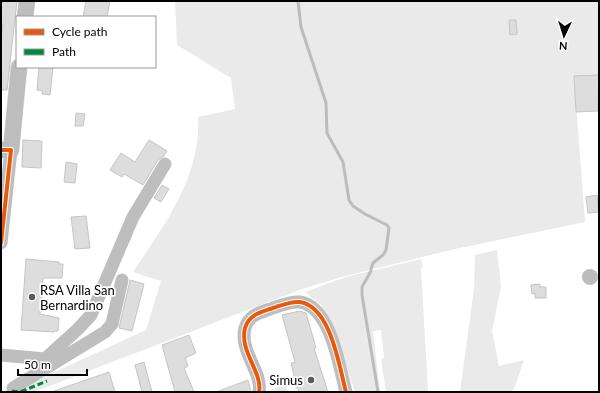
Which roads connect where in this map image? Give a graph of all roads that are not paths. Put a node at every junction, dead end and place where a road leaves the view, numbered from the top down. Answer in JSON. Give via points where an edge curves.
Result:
{"nodes":[{"id":1,"x":27,"y":1,"type":"edge"},
{"id":2,"x":25,"y":16,"type":"edge"},
{"id":3,"x":19,"y":68,"type":"edge"},
{"id":4,"x":6,"y":150,"type":"edge"},
{"id":5,"x":165,"y":164,"type":"dead end"},
{"id":6,"x":1,"y":243,"type":"edge"},
{"id":7,"x":122,"y":280,"type":"dead end"},
{"id":8,"x":1,"y":355,"type":"edge"},
{"id":9,"x":13,"y":388,"type":"dead end"},
{"id":10,"x":259,"y":392,"type":"edge"},
{"id":11,"x":346,"y":392,"type":"edge"}],
"edges":[{"from":1,"to":2,"type":"main road"},
{"from":3,"to":4,"type":"main road"},
{"from":4,"to":6,"type":"street"},
{"from":5,"to":8,"type":"street","via":[[136,212],[97,302],[84,323],[45,359]]},
{"from":7,"to":9,"type":"street","via":[[112,324],[105,332]]},
{"from":10,"to":11,"type":"street","via":[[244,343],[247,323],[258,313],[296,302],[313,307],[324,320]]}]}
